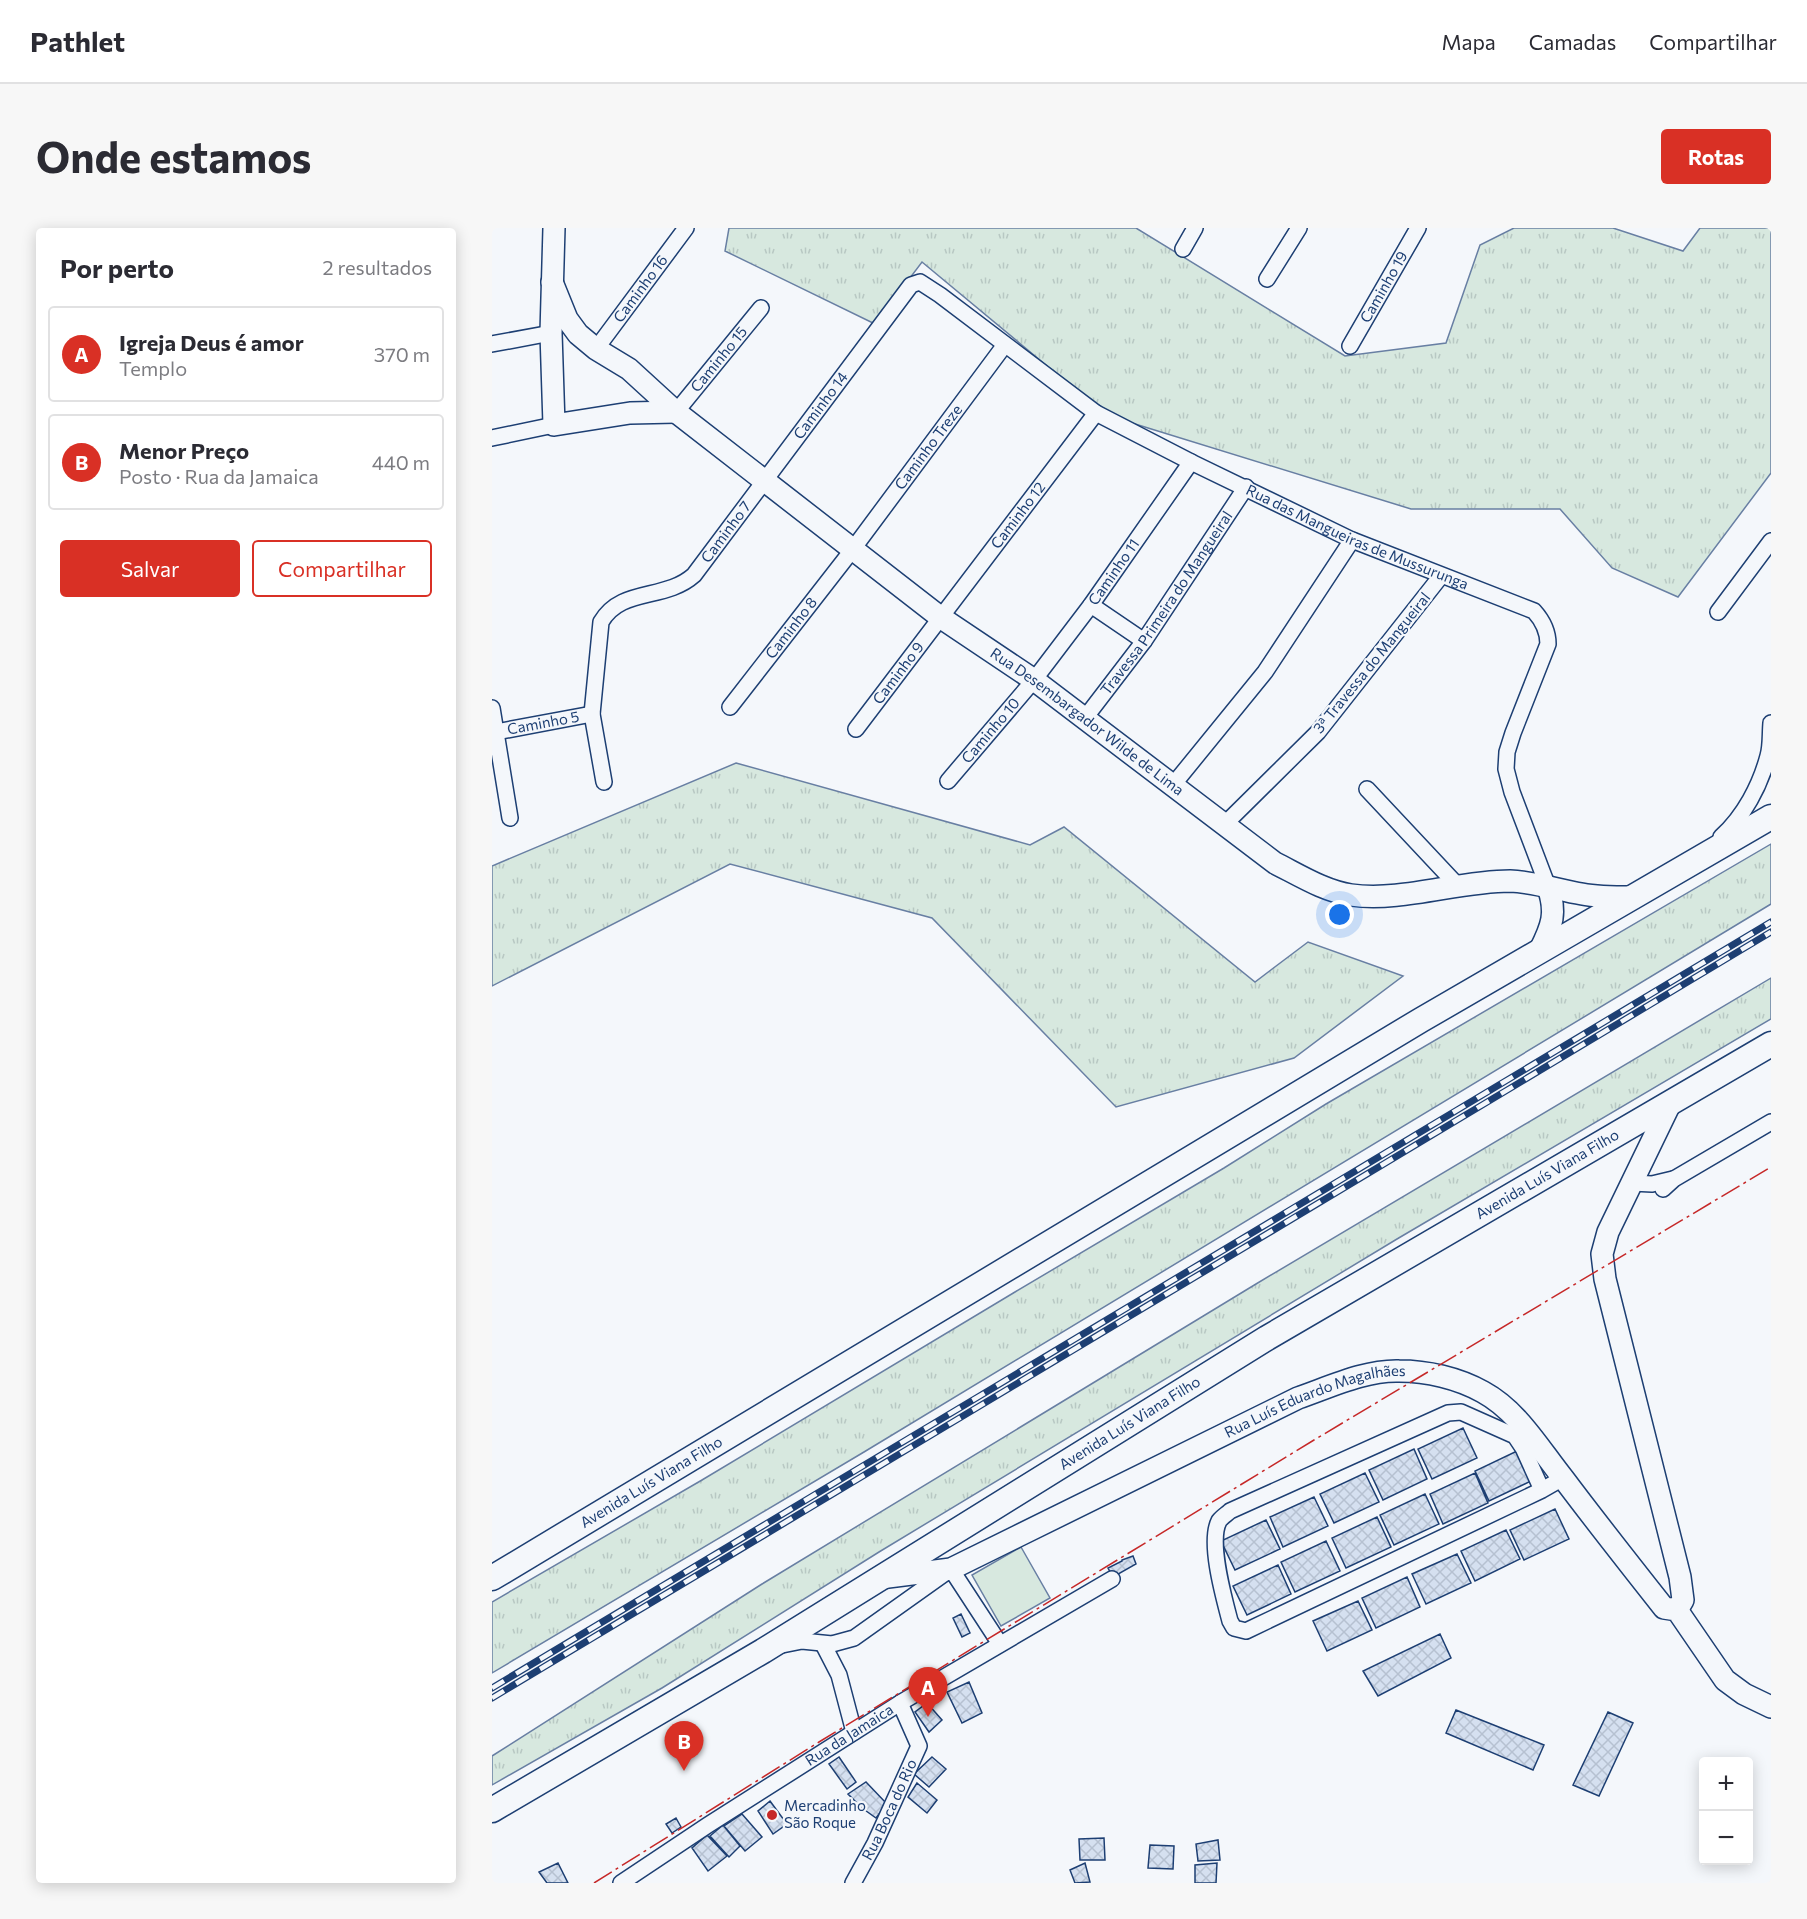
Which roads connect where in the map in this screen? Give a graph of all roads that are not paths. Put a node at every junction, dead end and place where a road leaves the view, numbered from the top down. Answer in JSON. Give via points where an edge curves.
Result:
{"nodes":[{"id":1,"x":554,"y":228,"type":"edge"},
{"id":2,"x":686,"y":228,"type":"edge"},
{"id":3,"x":1195,"y":228,"type":"edge"},
{"id":4,"x":1299,"y":228,"type":"edge"},
{"id":5,"x":1418,"y":228,"type":"edge"},
{"id":6,"x":1183,"y":249,"type":"dead end"},
{"id":7,"x":1267,"y":279,"type":"dead end"},
{"id":8,"x":552,"y":282,"type":"junction"},
{"id":9,"x":940,"y":295,"type":"joint"},
{"id":10,"x":760,"y":308,"type":"dead end"},
{"id":11,"x":551,"y":333,"type":"junction"},
{"id":12,"x":578,"y":334,"type":"junction"},
{"id":13,"x":492,"y":344,"type":"edge"},
{"id":14,"x":1004,"y":346,"type":"junction"},
{"id":15,"x":1350,"y":346,"type":"dead end"},
{"id":16,"x":596,"y":349,"type":"junction"},
{"id":17,"x":635,"y":374,"type":"junction"},
{"id":18,"x":630,"y":412,"type":"junction"},
{"id":19,"x":676,"y":412,"type":"junction"},
{"id":20,"x":1096,"y":413,"type":"junction"},
{"id":21,"x":554,"y":425,"type":"junction"},
{"id":22,"x":492,"y":438,"type":"edge"},
{"id":23,"x":1191,"y":462,"type":"junction"},
{"id":24,"x":765,"y":481,"type":"junction"},
{"id":25,"x":1246,"y":487,"type":"junction"},
{"id":26,"x":1352,"y":540,"type":"junction"},
{"id":27,"x":1771,"y":541,"type":"edge"},
{"id":28,"x":853,"y":549,"type":"junction"},
{"id":29,"x":1441,"y":576,"type":"junction"},
{"id":30,"x":1091,"y":605,"type":"junction"},
{"id":31,"x":1718,"y":612,"type":"dead end"},
{"id":32,"x":940,"y":617,"type":"junction"},
{"id":33,"x":1144,"y":641,"type":"junction"},
{"id":34,"x":1034,"y":680,"type":"junction"},
{"id":35,"x":730,"y":707,"type":"dead end"},
{"id":36,"x":492,"y":708,"type":"edge"},
{"id":37,"x":592,"y":714,"type":"junction"},
{"id":38,"x":1085,"y":718,"type":"junction"},
{"id":39,"x":1771,"y":723,"type":"edge"},
{"id":40,"x":856,"y":729,"type":"dead end"},
{"id":41,"x":496,"y":732,"type":"junction"},
{"id":42,"x":1770,"y":758,"type":"edge"},
{"id":43,"x":948,"y":781,"type":"dead end"},
{"id":44,"x":604,"y":782,"type":"dead end"},
{"id":45,"x":1173,"y":786,"type":"junction"},
{"id":46,"x":1367,"y":789,"type":"dead end"},
{"id":47,"x":1771,"y":817,"type":"edge"},
{"id":48,"x":510,"y":818,"type":"dead end"},
{"id":49,"x":1225,"y":824,"type":"junction"},
{"id":50,"x":1692,"y":863,"type":"junction"},
{"id":51,"x":1457,"y":885,"type":"junction"},
{"id":52,"x":1548,"y":887,"type":"junction"},
{"id":53,"x":1632,"y":897,"type":"junction"},
{"id":54,"x":1540,"y":950,"type":"junction"},
{"id":55,"x":1771,"y":1044,"type":"edge"},
{"id":56,"x":1670,"y":1104,"type":"junction"},
{"id":57,"x":1771,"y":1122,"type":"edge"},
{"id":58,"x":1632,"y":1183,"type":"junction"},
{"id":59,"x":1563,"y":1478,"type":"junction"},
{"id":60,"x":1542,"y":1490,"type":"junction"},
{"id":61,"x":951,"y":1569,"type":"junction"},
{"id":62,"x":492,"y":1578,"type":"edge"},
{"id":63,"x":880,"y":1578,"type":"junction"},
{"id":64,"x":1112,"y":1579,"type":"dead end"},
{"id":65,"x":1677,"y":1610,"type":"junction"},
{"id":66,"x":823,"y":1644,"type":"junction"},
{"id":67,"x":1000,"y":1644,"type":"junction"},
{"id":68,"x":763,"y":1651,"type":"junction"},
{"id":69,"x":900,"y":1703,"type":"junction"},
{"id":70,"x":1771,"y":1707,"type":"edge"},
{"id":71,"x":854,"y":1732,"type":"junction"},
{"id":72,"x":492,"y":1810,"type":"edge"},
{"id":73,"x":621,"y":1883,"type":"edge"},
{"id":74,"x":853,"y":1883,"type":"edge"}],
"edges":[{"from":1,"to":8,"type":"main road","name":"Rua Desembargador Wilde de Lima"},
{"from":2,"to":16,"type":"street","name":"Caminho 16"},
{"from":3,"to":6,"type":"street"},
{"from":4,"to":7,"type":"street"},
{"from":5,"to":15,"type":"street","name":"Caminho 19"},
{"from":8,"to":11,"type":"main road","name":"Rua Desembargador Wilde de Lima"},
{"from":8,"to":12,"type":"main road","name":"Rua Desembargador Wilde de Lima"},
{"from":9,"to":14,"type":"street","name":"Rua das Mangueiras de Mussurunga"},
{"from":9,"to":24,"type":"street","name":"Caminho 14","via":[[920,282],[910,285]]},
{"from":10,"to":19,"type":"street","name":"Caminho 15"},
{"from":11,"to":12,"type":"main road"},
{"from":11,"to":13,"type":"street"},
{"from":11,"to":21,"type":"main road","name":"Rua Desembargador Wilde de Lima"},
{"from":12,"to":16,"type":"main road","name":"Rua Desembargador Wilde de Lima"},
{"from":14,"to":20,"type":"street","name":"Rua das Mangueiras de Mussurunga"},
{"from":14,"to":28,"type":"street","name":"Caminho Treze"},
{"from":16,"to":17,"type":"main road","name":"Rua Desembargador Wilde de Lima"},
{"from":17,"to":18,"type":"main road","via":[[639,392]]},
{"from":17,"to":19,"type":"main road","name":"Rua Desembargador Wilde de Lima"},
{"from":18,"to":19,"type":"main road"},
{"from":18,"to":21,"type":"main road"},
{"from":19,"to":24,"type":"main road","name":"Rua Desembargador Wilde de Lima"},
{"from":20,"to":23,"type":"street","name":"Rua das Mangueiras de Mussurunga"},
{"from":20,"to":32,"type":"street","name":"Caminho 12"},
{"from":21,"to":22,"type":"street"},
{"from":23,"to":25,"type":"street","name":"Rua das Mangueiras de Mussurunga"},
{"from":23,"to":30,"type":"street","name":"Caminho 11"},
{"from":24,"to":28,"type":"main road","name":"Rua Desembargador Wilde de Lima"},
{"from":24,"to":37,"type":"street","name":"Caminho 7","via":[[686,582],[619,602],[607,612],[601,622]]},
{"from":25,"to":26,"type":"street","name":"Rua das Mangueiras de Mussurunga"},
{"from":25,"to":33,"type":"street","name":"Travessa Primeira do Mangueiral"},
{"from":26,"to":29,"type":"street","name":"Rua das Mangueiras de Mussurunga"},
{"from":26,"to":45,"type":"street","via":[[1265,672]]},
{"from":27,"to":31,"type":"street"},
{"from":28,"to":32,"type":"main road","name":"Rua Desembargador Wilde de Lima"},
{"from":28,"to":35,"type":"street","name":"Caminho 8"},
{"from":29,"to":49,"type":"street","name":"3ª Travessa do Mangueiral","via":[[1329,719]]},
{"from":29,"to":52,"type":"street","name":"Rua das Mangueiras de Mussurunga","via":[[1534,611],[1548,635],[1507,752],[1506,769]]},
{"from":30,"to":33,"type":"street"},
{"from":30,"to":34,"type":"street","name":"Caminho 11"},
{"from":32,"to":34,"type":"main road","name":"Rua Desembargador Wilde de Lima"},
{"from":32,"to":40,"type":"street","name":"Caminho 9"},
{"from":33,"to":38,"type":"street","name":"Travessa Primeira do Mangueiral"},
{"from":34,"to":38,"type":"main road","name":"Rua Desembargador Wilde de Lima"},
{"from":34,"to":43,"type":"street","name":"Caminho 10"},
{"from":36,"to":41,"type":"street"},
{"from":37,"to":41,"type":"street","name":"Caminho 5"},
{"from":37,"to":44,"type":"street","name":"Caminho 5"},
{"from":38,"to":45,"type":"main road","name":"Rua Desembargador Wilde de Lima"},
{"from":39,"to":42,"type":"street"},
{"from":41,"to":48,"type":"street"},
{"from":42,"to":50,"type":"street","via":[[1743,813]]},
{"from":45,"to":49,"type":"main road","name":"Rua Desembargador Wilde de Lima"},
{"from":46,"to":51,"type":"street"},
{"from":47,"to":50,"type":"highway","name":"Avenida Luís Viana Filho"},
{"from":49,"to":51,"type":"main road","name":"Rua Desembargador Wilde de Lima","via":[[1275,863],[1315,884],[1350,895],[1389,895]]},
{"from":50,"to":53,"type":"highway","name":"Avenida Luís Viana Filho"},
{"from":51,"to":52,"type":"main road","name":"Rua Desembargador Wilde de Lima","via":[[1509,881]]},
{"from":52,"to":53,"type":"main road","name":"Rua Desembargador Wilde de Lima","via":[[1584,895]]},
{"from":52,"to":54,"type":"main road","via":[[1554,912]]},
{"from":53,"to":54,"type":"highway","name":"Avenida Luís Viana Filho"},
{"from":54,"to":62,"type":"highway","name":"Avenida Luís Viana Filho"},
{"from":55,"to":56,"type":"highway","name":"Avenida Luís Viana Filho"},
{"from":56,"to":58,"type":"main road"},
{"from":56,"to":63,"type":"highway","name":"Avenida Luís Viana Filho","via":[[1267,1338]]},
{"from":57,"to":58,"type":"street","via":[[1669,1184]]},
{"from":58,"to":65,"type":"main road","via":[[1608,1232],[1602,1254],[1680,1577],[1683,1600]]},
{"from":59,"to":60,"type":"street"},
{"from":59,"to":61,"type":"main road","name":"Rua Luís Eduardo Magalhães","via":[[1516,1417],[1484,1392],[1419,1372],[1375,1373],[1298,1398]]},
{"from":59,"to":65,"type":"main road","name":"Rua Luís Eduardo Magalhães","via":[[1664,1608]]},
{"from":60,"to":60,"type":"street","via":[[1246,1631],[1234,1628],[1230,1621],[1216,1567],[1217,1533],[1224,1516],[1448,1413],[1461,1412],[1515,1436]]},
{"from":61,"to":63,"type":"main road","name":"Rua Luís Eduardo Magalhães"},
{"from":61,"to":66,"type":"street","via":[[854,1638]]},
{"from":61,"to":67,"type":"street"},
{"from":63,"to":68,"type":"highway","name":"Avenida Luís Viana Filho"},
{"from":64,"to":67,"type":"street","name":"Rua da Jamaica"},
{"from":65,"to":70,"type":"main road","name":"Rua Luís Eduardo Magalhães","via":[[1725,1680]]},
{"from":66,"to":68,"type":"street","via":[[802,1641]]},
{"from":66,"to":71,"type":"street","via":[[839,1675]]},
{"from":67,"to":69,"type":"street","name":"Rua da Jamaica"},
{"from":68,"to":72,"type":"highway","name":"Avenida Luís Viana Filho"},
{"from":69,"to":71,"type":"street","name":"Rua da Jamaica"},
{"from":69,"to":74,"type":"street","name":"Rua Boca do Rio","via":[[919,1746]]},
{"from":71,"to":73,"type":"street","name":"Rua da Jamaica"}]}
